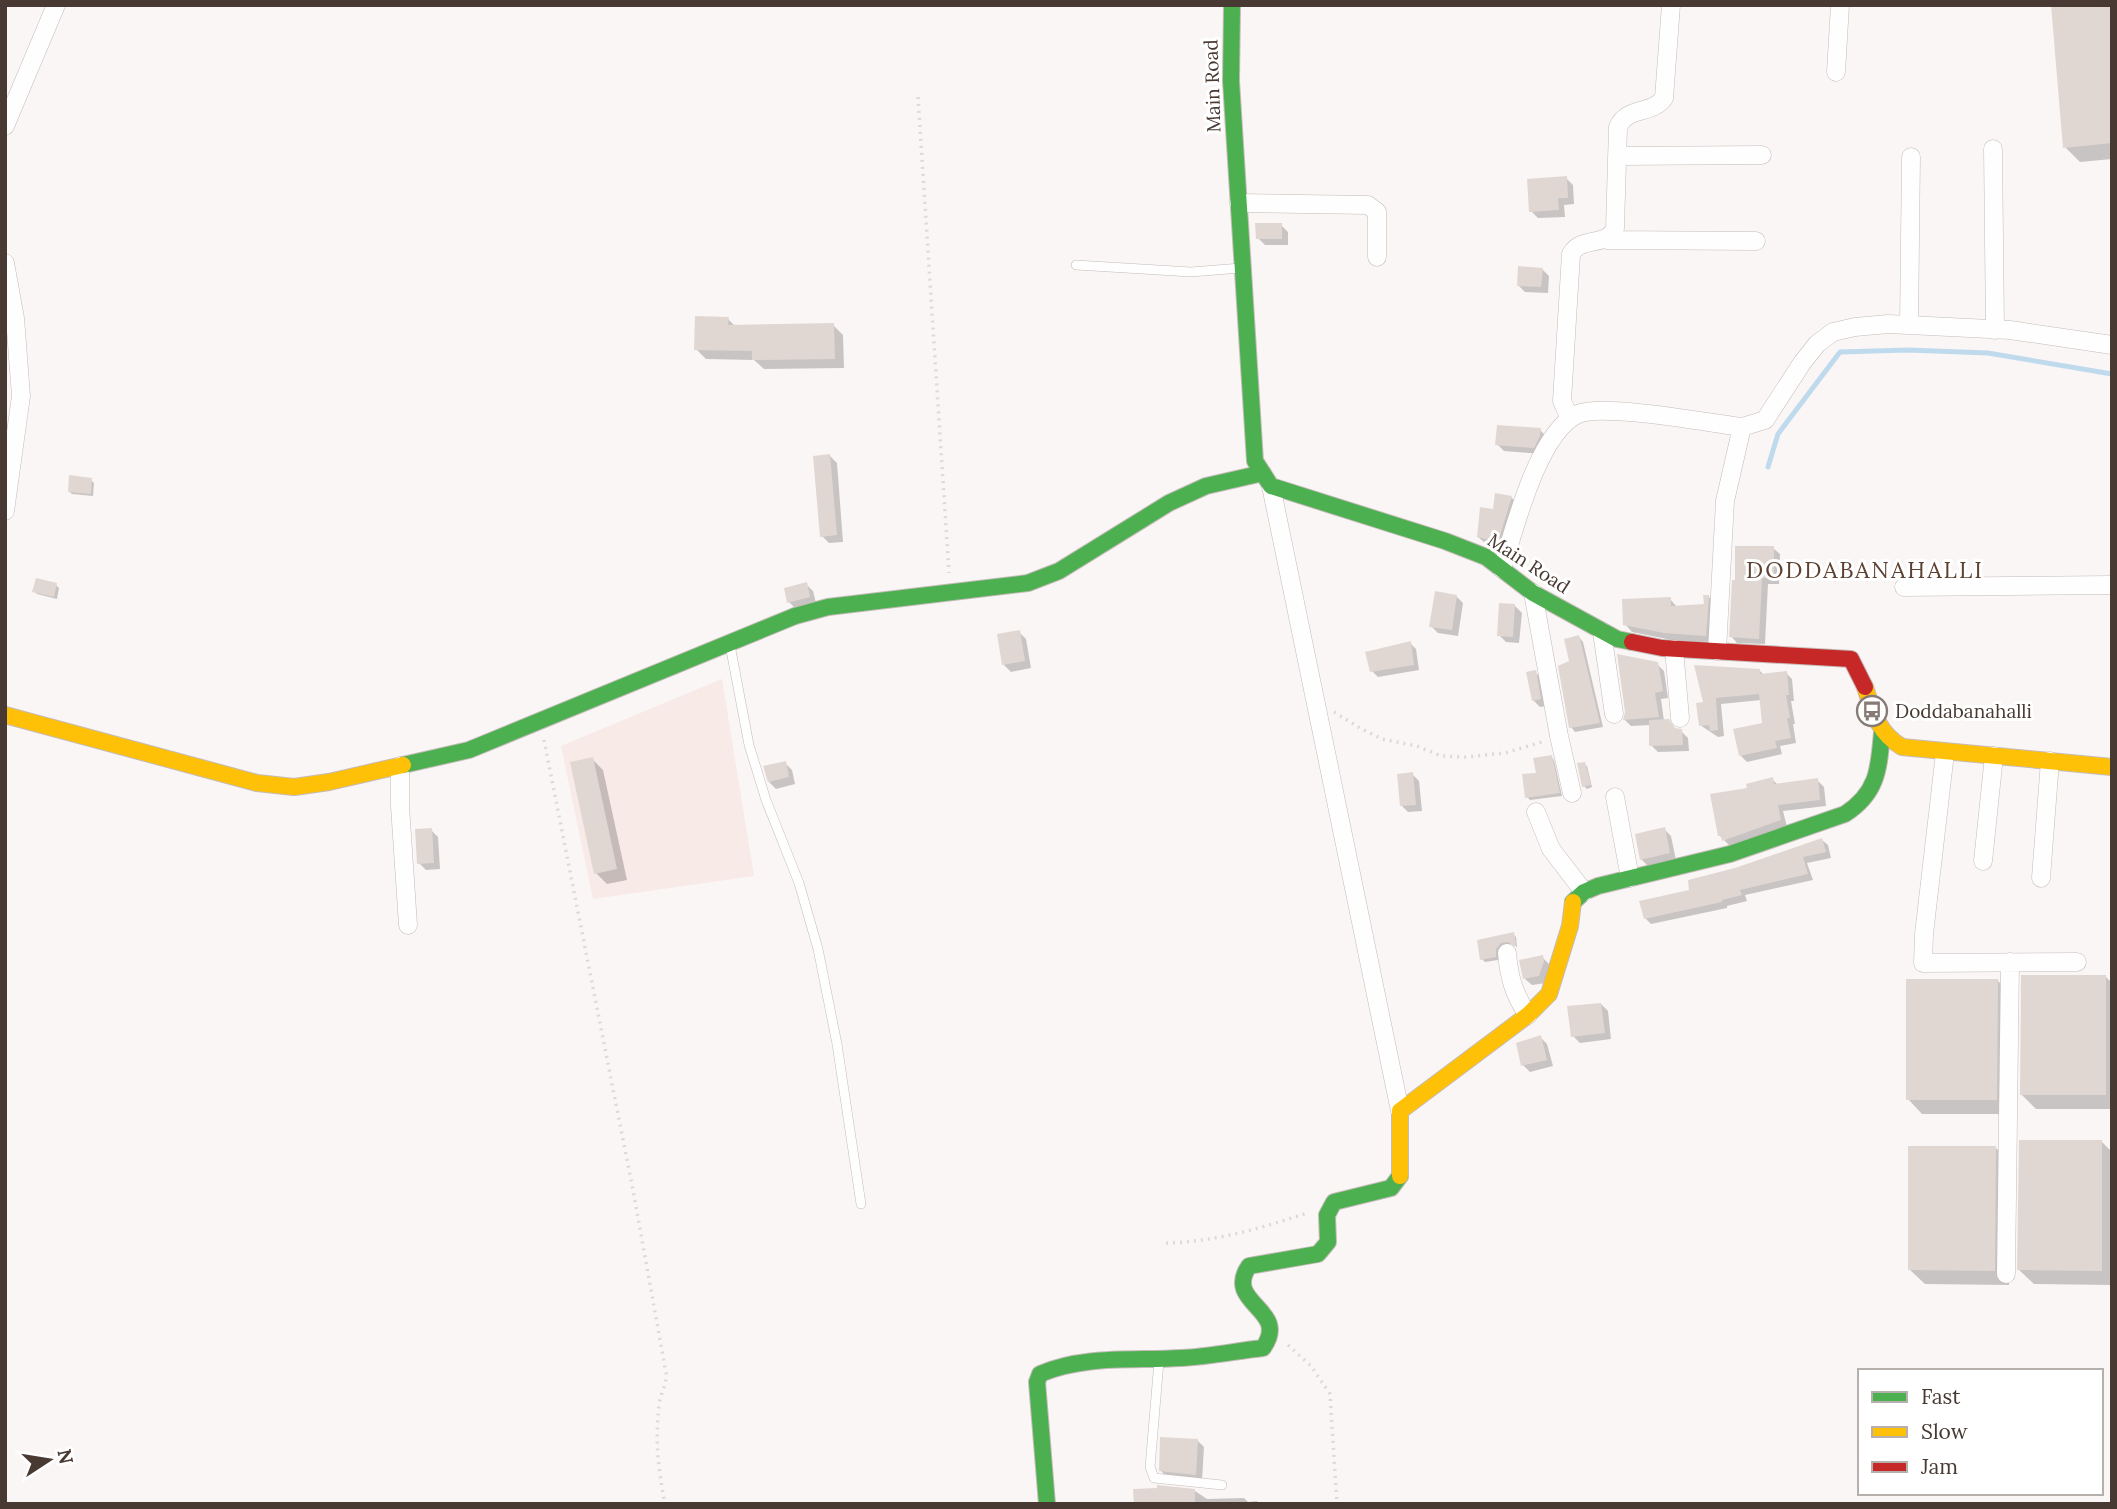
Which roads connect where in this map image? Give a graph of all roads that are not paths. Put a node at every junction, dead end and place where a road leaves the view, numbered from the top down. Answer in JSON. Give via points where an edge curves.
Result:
{"nodes":[{"id":1,"x":56,"y":5,"type":"edge"},
{"id":2,"x":1232,"y":5,"type":"edge"},
{"id":3,"x":1671,"y":5,"type":"edge"},
{"id":4,"x":1840,"y":5,"type":"edge"},
{"id":5,"x":1836,"y":72,"type":"dead end"},
{"id":6,"x":5,"y":126,"type":"edge"},
{"id":7,"x":1993,"y":149,"type":"dead end"},
{"id":8,"x":1762,"y":155,"type":"dead end"},
{"id":9,"x":1617,"y":156,"type":"junction"},
{"id":10,"x":1911,"y":157,"type":"dead end"},
{"id":11,"x":1239,"y":202,"type":"junction"},
{"id":12,"x":1607,"y":240,"type":"junction"},
{"id":13,"x":1756,"y":241,"type":"dead end"},
{"id":14,"x":1377,"y":257,"type":"dead end"},
{"id":15,"x":5,"y":263,"type":"edge"},
{"id":16,"x":1076,"y":265,"type":"dead end"},
{"id":17,"x":1243,"y":268,"type":"junction"},
{"id":18,"x":1909,"y":326,"type":"junction"},
{"id":19,"x":1995,"y":330,"type":"junction"},
{"id":20,"x":2112,"y":345,"type":"edge"},
{"id":21,"x":1570,"y":419,"type":"junction"},
{"id":22,"x":1742,"y":427,"type":"junction"},
{"id":23,"x":1267,"y":479,"type":"junction"},
{"id":24,"x":5,"y":511,"type":"edge"},
{"id":25,"x":1502,"y":569,"type":"junction"},
{"id":26,"x":2112,"y":585,"type":"edge"},
{"id":27,"x":1904,"y":587,"type":"dead end"},
{"id":28,"x":1533,"y":593,"type":"junction"},
{"id":29,"x":1602,"y":632,"type":"junction"},
{"id":30,"x":729,"y":642,"type":"junction"},
{"id":31,"x":1674,"y":649,"type":"junction"},
{"id":32,"x":1717,"y":651,"type":"junction"},
{"id":33,"x":1614,"y":714,"type":"dead end"},
{"id":34,"x":5,"y":716,"type":"edge"},
{"id":35,"x":1680,"y":718,"type":"dead end"},
{"id":36,"x":1882,"y":732,"type":"junction"},
{"id":37,"x":1945,"y":753,"type":"junction"},
{"id":38,"x":1994,"y":756,"type":"junction"},
{"id":39,"x":2050,"y":761,"type":"junction"},
{"id":40,"x":400,"y":766,"type":"junction"},
{"id":41,"x":2112,"y":767,"type":"edge"},
{"id":42,"x":1572,"y":793,"type":"dead end"},
{"id":43,"x":1615,"y":797,"type":"dead end"},
{"id":44,"x":1536,"y":812,"type":"dead end"},
{"id":45,"x":1983,"y":860,"type":"dead end"},
{"id":46,"x":1630,"y":878,"type":"junction"},
{"id":47,"x":2041,"y":878,"type":"dead end"},
{"id":48,"x":1584,"y":892,"type":"junction"},
{"id":49,"x":408,"y":925,"type":"dead end"},
{"id":50,"x":1507,"y":953,"type":"dead end"},
{"id":51,"x":2010,"y":962,"type":"junction"},
{"id":52,"x":2077,"y":962,"type":"dead end"},
{"id":53,"x":1528,"y":1015,"type":"junction"},
{"id":54,"x":1399,"y":1111,"type":"junction"},
{"id":55,"x":861,"y":1204,"type":"dead end"},
{"id":56,"x":2006,"y":1273,"type":"dead end"},
{"id":57,"x":1159,"y":1359,"type":"junction"},
{"id":58,"x":1222,"y":1485,"type":"dead end"},
{"id":59,"x":1047,"y":1504,"type":"edge"}],
"edges":[{"from":1,"to":6,"type":"street"},
{"from":2,"to":11,"type":"street","name":"Main Road","via":[[1231,80]]},
{"from":3,"to":9,"type":"street","via":[[1664,98],[1622,118]]},
{"from":4,"to":5,"type":"street"},
{"from":7,"to":19,"type":"street"},
{"from":8,"to":9,"type":"street"},
{"from":9,"to":12,"type":"street","via":[[1615,228]]},
{"from":10,"to":18,"type":"street"},
{"from":11,"to":14,"type":"street","via":[[1368,205],[1377,212]]},
{"from":11,"to":17,"type":"street","name":"Main Road"},
{"from":12,"to":13,"type":"street"},
{"from":12,"to":21,"type":"street","via":[[1576,246],[1571,254],[1562,401]]},
{"from":15,"to":24,"type":"street","via":[[21,397]]},
{"from":16,"to":17,"type":"lane","via":[[1191,272]]},
{"from":17,"to":23,"type":"street","name":"Main Road","via":[[1255,461]]},
{"from":18,"to":19,"type":"street"},
{"from":18,"to":22,"type":"street","via":[[1833,332],[1801,363],[1765,420]]},
{"from":19,"to":20,"type":"street"},
{"from":21,"to":22,"type":"street","via":[[1588,411],[1625,412]]},
{"from":21,"to":25,"type":"street","via":[[1547,446]]},
{"from":22,"to":32,"type":"street","via":[[1725,501]]},
{"from":23,"to":25,"type":"street","name":"Main Road","via":[[1446,541],[1486,557]]},
{"from":23,"to":30,"type":"street","via":[[1206,486],[1169,503],[1059,571],[1028,583],[828,607]]},
{"from":23,"to":54,"type":"street"},
{"from":25,"to":28,"type":"street","name":"Main Road"},
{"from":26,"to":27,"type":"street"},
{"from":28,"to":29,"type":"street","name":"Main Road"},
{"from":28,"to":42,"type":"street"},
{"from":29,"to":31,"type":"street","name":"Main Road"},
{"from":29,"to":33,"type":"street"},
{"from":30,"to":40,"type":"street","via":[[469,750]]},
{"from":30,"to":55,"type":"lane","via":[[749,745],[818,949]]},
{"from":31,"to":32,"type":"street","name":"Main Road"},
{"from":31,"to":35,"type":"street"},
{"from":32,"to":36,"type":"street","name":"Main Road","via":[[1851,659],[1861,673]]},
{"from":34,"to":40,"type":"street","via":[[257,783],[306,785]]},
{"from":36,"to":37,"type":"street","via":[[1902,747]]},
{"from":36,"to":46,"type":"street","via":[[1878,774],[1862,803],[1845,814],[1730,854]]},
{"from":37,"to":38,"type":"street"},
{"from":37,"to":51,"type":"street","via":[[1923,963]]},
{"from":38,"to":39,"type":"street"},
{"from":38,"to":45,"type":"street"},
{"from":39,"to":41,"type":"street"},
{"from":39,"to":47,"type":"street"},
{"from":40,"to":49,"type":"street"},
{"from":43,"to":46,"type":"street"},
{"from":44,"to":48,"type":"street","via":[[1551,849]]},
{"from":46,"to":48,"type":"street"},
{"from":48,"to":53,"type":"street","via":[[1570,908],[1570,926],[1549,994]]},
{"from":50,"to":53,"type":"street","via":[[1513,989]]},
{"from":51,"to":52,"type":"street"},
{"from":51,"to":56,"type":"street"},
{"from":53,"to":54,"type":"street"},
{"from":54,"to":57,"type":"street","via":[[1397,1182],[1391,1188],[1329,1206],[1328,1242],[1318,1254],[1243,1271],[1243,1290],[1271,1325],[1271,1340],[1263,1348]]},
{"from":57,"to":58,"type":"lane","via":[[1152,1475]]},
{"from":57,"to":59,"type":"street","via":[[1101,1361],[1040,1374]]}]}
